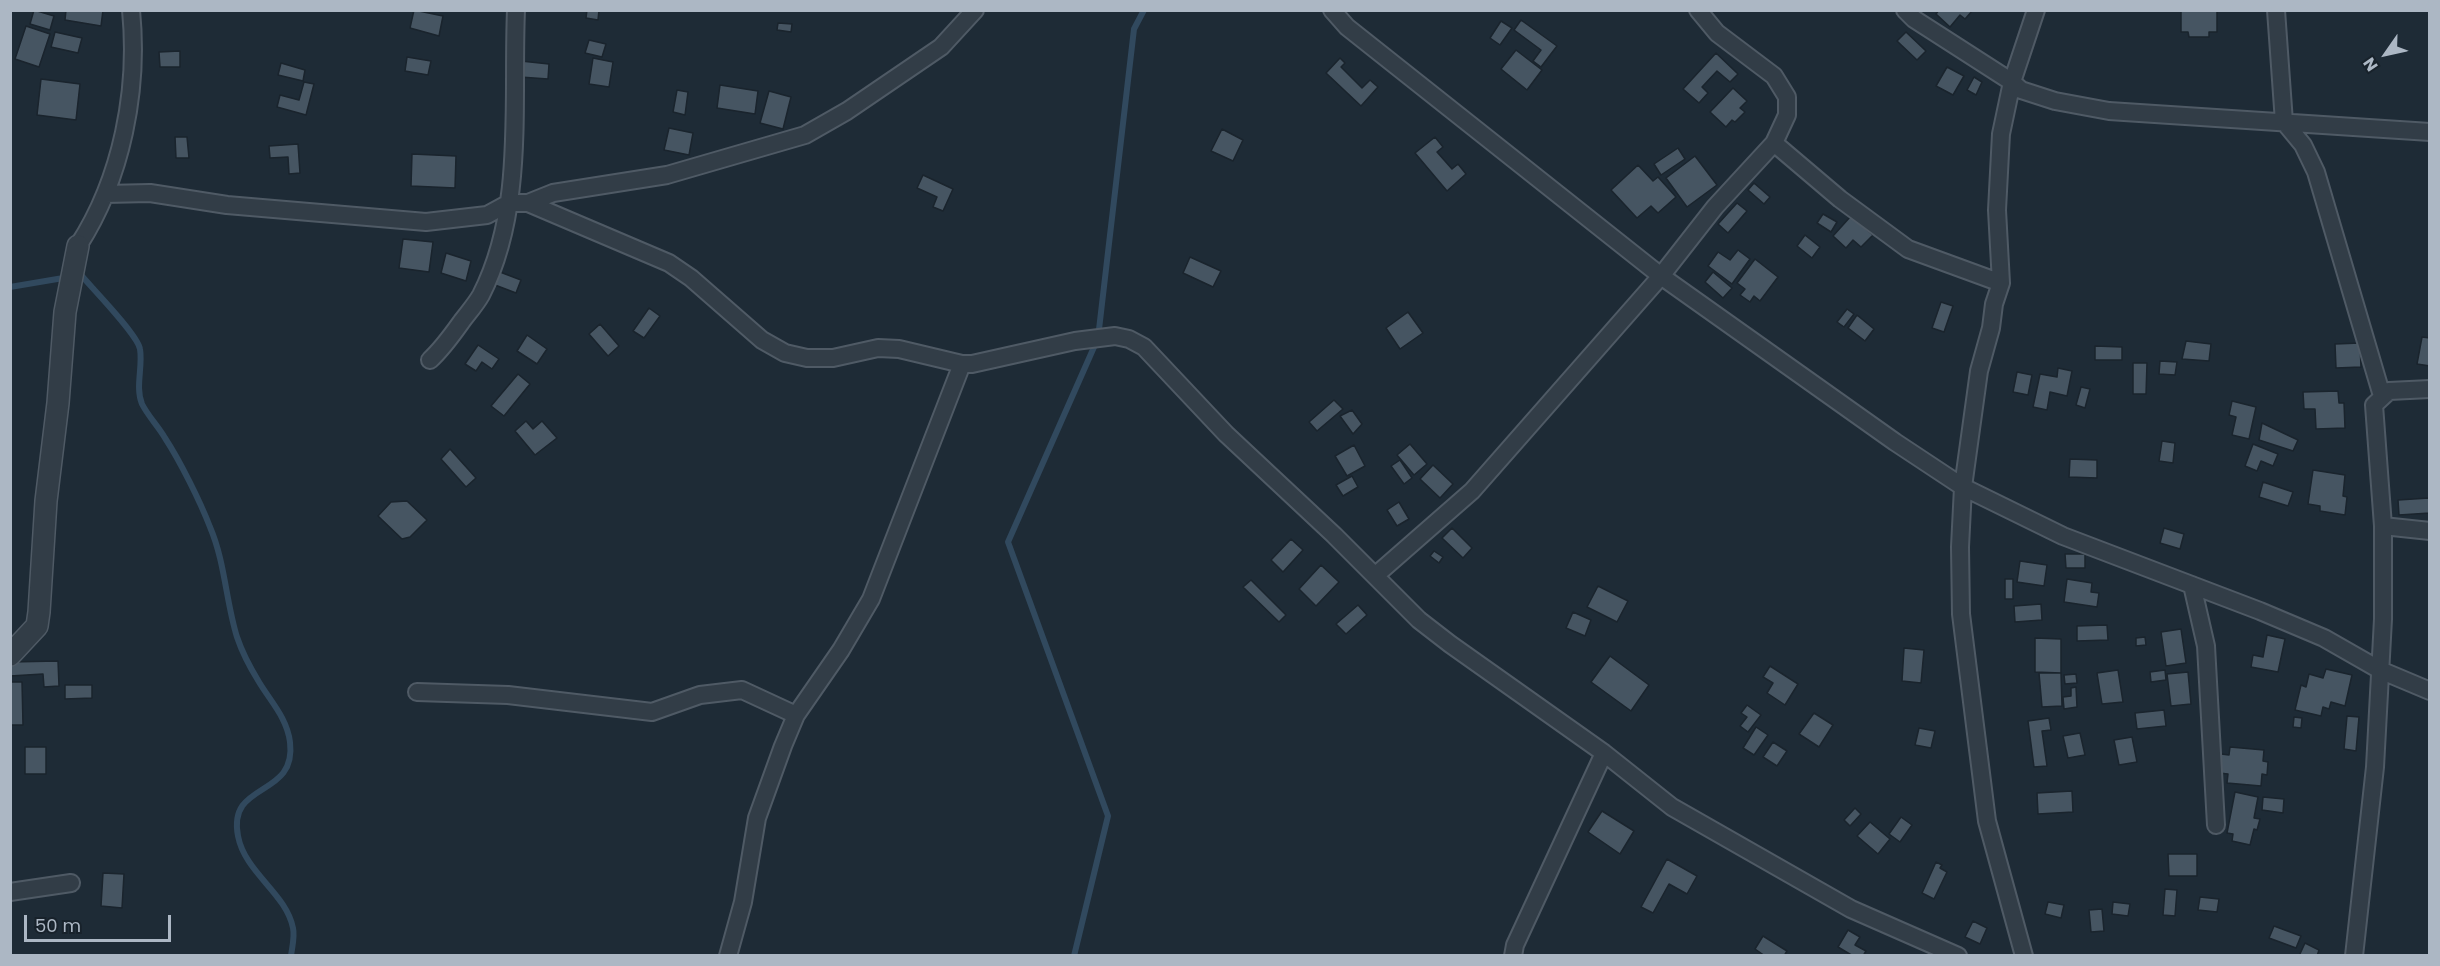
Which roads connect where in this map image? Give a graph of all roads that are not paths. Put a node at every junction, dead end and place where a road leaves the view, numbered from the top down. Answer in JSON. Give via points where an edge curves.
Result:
{"nodes":[{"id":1,"x":131,"y":10,"type":"edge"},
{"id":2,"x":516,"y":10,"type":"edge"},
{"id":3,"x":975,"y":10,"type":"edge"},
{"id":4,"x":1332,"y":10,"type":"edge"},
{"id":5,"x":1698,"y":10,"type":"edge"},
{"id":6,"x":1905,"y":10,"type":"edge"},
{"id":7,"x":2036,"y":10,"type":"edge"},
{"id":8,"x":2276,"y":10,"type":"edge"},
{"id":9,"x":2012,"y":82,"type":"junction"},
{"id":10,"x":2284,"y":123,"type":"junction"},
{"id":11,"x":2430,"y":132,"type":"edge"},
{"id":12,"x":1774,"y":143,"type":"junction"},
{"id":13,"x":105,"y":194,"type":"junction"},
{"id":14,"x":509,"y":203,"type":"junction"},
{"id":15,"x":528,"y":203,"type":"junction"},
{"id":16,"x":78,"y":246,"type":"joint"},
{"id":17,"x":1661,"y":276,"type":"junction"},
{"id":18,"x":2001,"y":282,"type":"junction"},
{"id":19,"x":430,"y":360,"type":"dead end"},
{"id":20,"x":962,"y":364,"type":"junction"},
{"id":21,"x":2430,"y":389,"type":"edge"},
{"id":22,"x":2382,"y":396,"type":"junction"},
{"id":23,"x":1963,"y":488,"type":"junction"},
{"id":24,"x":2383,"y":526,"type":"junction"},
{"id":25,"x":2430,"y":531,"type":"edge"},
{"id":26,"x":1376,"y":575,"type":"junction"},
{"id":27,"x":2192,"y":585,"type":"junction"},
{"id":28,"x":10,"y":655,"type":"edge"},
{"id":29,"x":2380,"y":670,"type":"junction"},
{"id":30,"x":2430,"y":691,"type":"edge"},
{"id":31,"x":417,"y":692,"type":"dead end"},
{"id":32,"x":796,"y":715,"type":"junction"},
{"id":33,"x":1604,"y":753,"type":"junction"},
{"id":34,"x":2216,"y":825,"type":"dead end"},
{"id":35,"x":71,"y":883,"type":"dead end"},
{"id":36,"x":10,"y":892,"type":"edge"},
{"id":37,"x":728,"y":956,"type":"edge"},
{"id":38,"x":1513,"y":956,"type":"edge"},
{"id":39,"x":1958,"y":956,"type":"edge"},
{"id":40,"x":2024,"y":956,"type":"edge"},
{"id":41,"x":2354,"y":956,"type":"edge"}],
"edges":[{"from":1,"to":13,"type":"street","via":[[129,103],[116,167]]},
{"from":2,"to":14,"type":"street","via":[[516,97]]},
{"from":3,"to":15,"type":"street","via":[[941,47],[805,135],[667,175],[553,193]]},
{"from":4,"to":17,"type":"street","via":[[1347,27]]},
{"from":5,"to":12,"type":"street","via":[[1717,33],[1774,76],[1787,97],[1787,115]]},
{"from":6,"to":9,"type":"street"},
{"from":7,"to":9,"type":"street"},
{"from":8,"to":10,"type":"street"},
{"from":9,"to":10,"type":"street","via":[[2021,90],[2055,101],[2109,111]]},
{"from":9,"to":18,"type":"street","via":[[2001,134],[1997,210]]},
{"from":10,"to":11,"type":"street"},
{"from":10,"to":22,"type":"street","via":[[2302,145],[2316,172]]},
{"from":12,"to":17,"type":"street","via":[[1715,207]]},
{"from":12,"to":18,"type":"street","via":[[1908,249]]},
{"from":13,"to":14,"type":"street","via":[[150,193],[227,205],[426,222],[487,215]]},
{"from":13,"to":16,"type":"street","via":[[94,222]]},
{"from":14,"to":15,"type":"street"},
{"from":14,"to":19,"type":"street","via":[[501,243],[479,297],[444,347]]},
{"from":15,"to":20,"type":"street","via":[[669,263],[762,340],[785,353],[833,358],[878,348],[899,349]]},
{"from":16,"to":28,"type":"street","via":[[68,291],[46,501],[39,612],[27,640]]},
{"from":17,"to":23,"type":"street"},
{"from":17,"to":26,"type":"street","via":[[1472,492]]},
{"from":18,"to":23,"type":"street","via":[[1979,371]]},
{"from":20,"to":26,"type":"street","via":[[1075,341],[1114,336],[1129,339],[1144,347],[1226,434]]},
{"from":20,"to":32,"type":"street","via":[[871,599]]},
{"from":21,"to":22,"type":"street","via":[[2389,391]]},
{"from":22,"to":24,"type":"street","via":[[2374,405]]},
{"from":23,"to":27,"type":"street","via":[[2062,536]]},
{"from":23,"to":40,"type":"street","via":[[1961,614],[1986,821]]},
{"from":24,"to":25,"type":"street"},
{"from":24,"to":29,"type":"street"},
{"from":26,"to":33,"type":"street","via":[[1419,620]]},
{"from":27,"to":29,"type":"street","via":[[2324,638]]},
{"from":27,"to":34,"type":"street","via":[[2206,646]]},
{"from":29,"to":30,"type":"street"},
{"from":29,"to":41,"type":"street"},
{"from":31,"to":32,"type":"street","via":[[508,695],[652,712],[700,696],[742,690]]},
{"from":32,"to":37,"type":"street","via":[[757,818],[743,902]]},
{"from":33,"to":38,"type":"street"},
{"from":33,"to":39,"type":"street","via":[[1672,807],[1802,883]]},
{"from":35,"to":36,"type":"street"}]}
